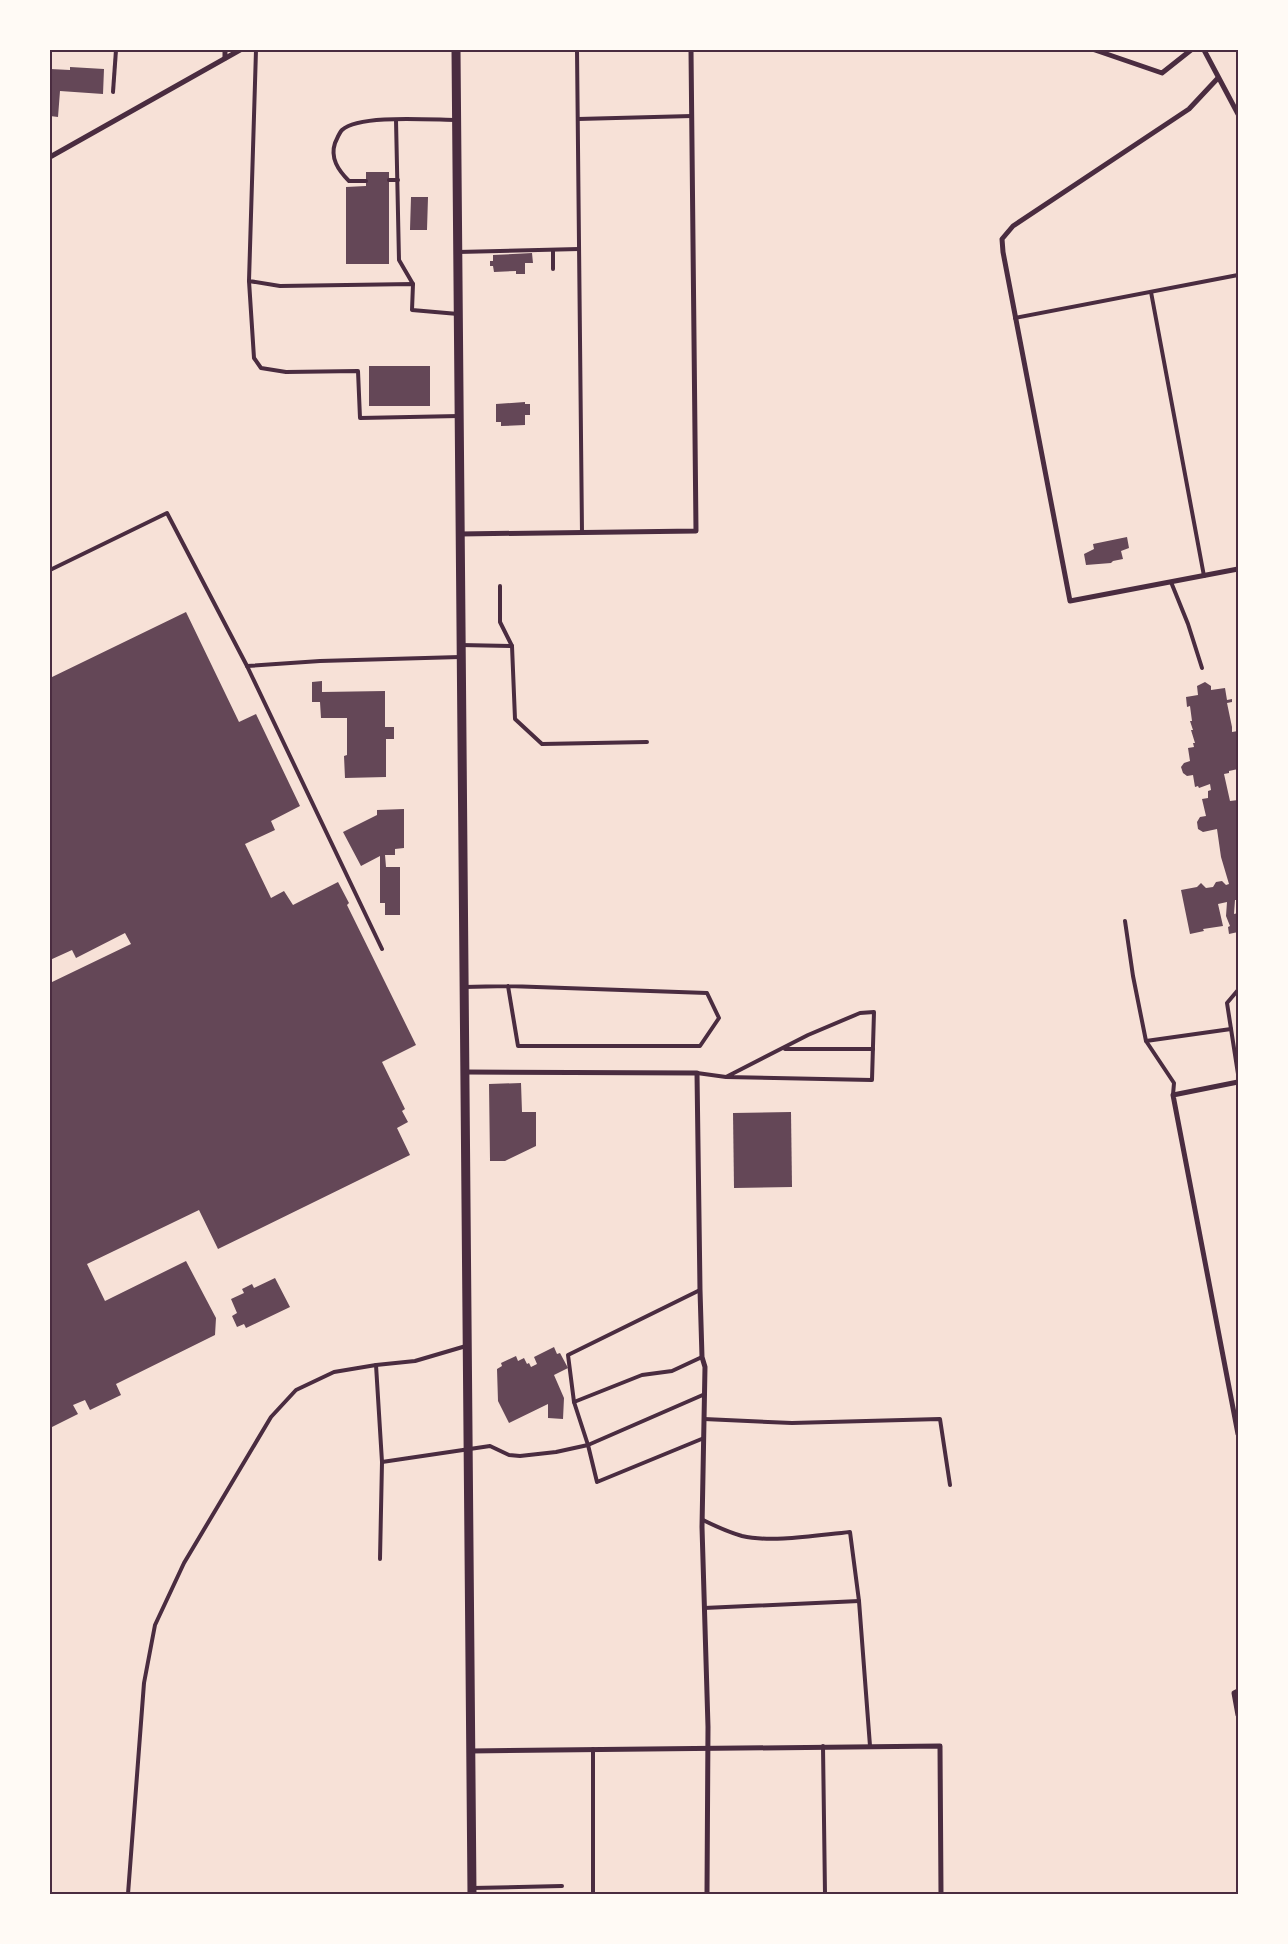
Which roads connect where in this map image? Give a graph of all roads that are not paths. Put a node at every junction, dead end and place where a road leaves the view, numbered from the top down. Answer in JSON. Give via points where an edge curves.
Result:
{"nodes":[{"id":1,"x":116,"y":50,"type":"edge"},
{"id":2,"x":224,"y":50,"type":"edge"},
{"id":3,"x":240,"y":50,"type":"edge"},
{"id":4,"x":256,"y":50,"type":"edge"},
{"id":5,"x":456,"y":50,"type":"edge"},
{"id":6,"x":577,"y":50,"type":"edge"},
{"id":7,"x":692,"y":50,"type":"edge"},
{"id":8,"x":1095,"y":50,"type":"edge"},
{"id":9,"x":1191,"y":50,"type":"edge"},
{"id":10,"x":1204,"y":50,"type":"edge"},
{"id":11,"x":225,"y":58,"type":"junction"},
{"id":12,"x":1218,"y":78,"type":"junction"},
{"id":13,"x":113,"y":92,"type":"dead end"},
{"id":14,"x":1238,"y":114,"type":"edge"},
{"id":15,"x":692,"y":116,"type":"junction"},
{"id":16,"x":578,"y":118,"type":"junction"},
{"id":17,"x":396,"y":120,"type":"junction"},
{"id":18,"x":457,"y":120,"type":"junction"},
{"id":19,"x":50,"y":157,"type":"edge"},
{"id":20,"x":389,"y":180,"type":"dead end"},
{"id":21,"x":398,"y":180,"type":"junction"},
{"id":22,"x":366,"y":181,"type":"dead end"},
{"id":23,"x":553,"y":250,"type":"junction"},
{"id":24,"x":579,"y":250,"type":"junction"},
{"id":25,"x":458,"y":252,"type":"junction"},
{"id":26,"x":553,"y":270,"type":"dead end"},
{"id":27,"x":1238,"y":275,"type":"edge"},
{"id":28,"x":249,"y":281,"type":"junction"},
{"id":29,"x":412,"y":284,"type":"junction"},
{"id":30,"x":1151,"y":292,"type":"junction"},
{"id":31,"x":458,"y":314,"type":"junction"},
{"id":32,"x":1015,"y":318,"type":"junction"},
{"id":33,"x":459,"y":416,"type":"junction"},
{"id":34,"x":582,"y":533,"type":"junction"},
{"id":35,"x":460,"y":534,"type":"junction"},
{"id":36,"x":1238,"y":569,"type":"edge"},
{"id":37,"x":50,"y":570,"type":"edge"},
{"id":38,"x":1204,"y":576,"type":"junction"},
{"id":39,"x":1171,"y":582,"type":"junction"},
{"id":40,"x":500,"y":586,"type":"dead end"},
{"id":41,"x":461,"y":645,"type":"junction"},
{"id":42,"x":512,"y":646,"type":"junction"},
{"id":43,"x":461,"y":657,"type":"junction"},
{"id":44,"x":247,"y":666,"type":"junction"},
{"id":45,"x":1202,"y":668,"type":"dead end"},
{"id":46,"x":647,"y":742,"type":"dead end"},
{"id":47,"x":1125,"y":921,"type":"dead end"},
{"id":48,"x":382,"y":949,"type":"dead end"},
{"id":49,"x":508,"y":986,"type":"junction"},
{"id":50,"x":464,"y":987,"type":"junction"},
{"id":51,"x":1238,"y":990,"type":"edge"},
{"id":52,"x":1231,"y":1028,"type":"junction"},
{"id":53,"x":1146,"y":1041,"type":"junction"},
{"id":54,"x":784,"y":1049,"type":"junction"},
{"id":55,"x":873,"y":1049,"type":"junction"},
{"id":56,"x":464,"y":1072,"type":"junction"},
{"id":57,"x":697,"y":1073,"type":"junction"},
{"id":58,"x":1238,"y":1074,"type":"edge"},
{"id":59,"x":726,"y":1077,"type":"junction"},
{"id":60,"x":1238,"y":1082,"type":"edge"},
{"id":61,"x":1173,"y":1096,"type":"junction"},
{"id":62,"x":700,"y":1290,"type":"junction"},
{"id":63,"x":466,"y":1346,"type":"junction"},
{"id":64,"x":702,"y":1357,"type":"junction"},
{"id":65,"x":376,"y":1365,"type":"junction"},
{"id":66,"x":705,"y":1394,"type":"junction"},
{"id":67,"x":574,"y":1402,"type":"junction"},
{"id":68,"x":704,"y":1419,"type":"junction"},
{"id":69,"x":1238,"y":1434,"type":"edge"},
{"id":70,"x":704,"y":1438,"type":"junction"},
{"id":71,"x":588,"y":1445,"type":"junction"},
{"id":72,"x":468,"y":1450,"type":"junction"},
{"id":73,"x":382,"y":1462,"type":"junction"},
{"id":74,"x":950,"y":1485,"type":"dead end"},
{"id":75,"x":702,"y":1520,"type":"junction"},
{"id":76,"x":380,"y":1559,"type":"dead end"},
{"id":77,"x":859,"y":1601,"type":"junction"},
{"id":78,"x":703,"y":1608,"type":"junction"},
{"id":79,"x":1238,"y":1691,"type":"edge"},
{"id":80,"x":1238,"y":1715,"type":"edge"},
{"id":81,"x":823,"y":1746,"type":"junction"},
{"id":82,"x":870,"y":1746,"type":"junction"},
{"id":83,"x":708,"y":1748,"type":"junction"},
{"id":84,"x":593,"y":1749,"type":"junction"},
{"id":85,"x":470,"y":1751,"type":"junction"},
{"id":86,"x":562,"y":1886,"type":"dead end"},
{"id":87,"x":472,"y":1891,"type":"edge"},
{"id":88,"x":128,"y":1894,"type":"edge"},
{"id":89,"x":593,"y":1894,"type":"edge"},
{"id":90,"x":708,"y":1894,"type":"edge"},
{"id":91,"x":825,"y":1894,"type":"edge"},
{"id":92,"x":941,"y":1894,"type":"edge"}],
"edges":[{"from":1,"to":13,"type":"lane"},
{"from":2,"to":11,"type":"street"},
{"from":3,"to":11,"type":"street"},
{"from":4,"to":28,"type":"lane"},
{"from":5,"to":18,"type":"street"},
{"from":6,"to":16,"type":"lane"},
{"from":7,"to":15,"type":"street"},
{"from":8,"to":9,"type":"street","via":[[1162,73]]},
{"from":10,"to":12,"type":"street"},
{"from":11,"to":19,"type":"street"},
{"from":12,"to":14,"type":"street"},
{"from":12,"to":32,"type":"street","via":[[1189,109],[1013,226],[1002,239]]},
{"from":15,"to":16,"type":"lane"},
{"from":15,"to":34,"type":"street","via":[[696,531]]},
{"from":16,"to":24,"type":"lane"},
{"from":17,"to":18,"type":"lane"},
{"from":17,"to":21,"type":"lane"},
{"from":17,"to":22,"type":"lane","via":[[368,120],[352,124],[337,138],[333,150],[339,171],[349,180]]},
{"from":18,"to":25,"type":"street"},
{"from":20,"to":21,"type":"lane"},
{"from":21,"to":29,"type":"lane","via":[[398,260]]},
{"from":23,"to":24,"type":"lane"},
{"from":23,"to":25,"type":"lane"},
{"from":23,"to":26,"type":"lane"},
{"from":24,"to":34,"type":"lane"},
{"from":25,"to":31,"type":"street"},
{"from":27,"to":30,"type":"lane"},
{"from":28,"to":29,"type":"lane","via":[[280,286]]},
{"from":28,"to":33,"type":"lane","via":[[254,358],[261,368],[286,372],[358,371],[360,418]]},
{"from":29,"to":31,"type":"lane","via":[[412,310]]},
{"from":30,"to":32,"type":"lane"},
{"from":30,"to":38,"type":"lane"},
{"from":31,"to":33,"type":"street"},
{"from":32,"to":39,"type":"street","via":[[1070,601]]},
{"from":33,"to":35,"type":"street"},
{"from":34,"to":35,"type":"street"},
{"from":35,"to":41,"type":"street"},
{"from":36,"to":38,"type":"street"},
{"from":37,"to":44,"type":"lane","via":[[167,513]]},
{"from":38,"to":39,"type":"street"},
{"from":39,"to":45,"type":"lane"},
{"from":40,"to":42,"type":"lane","via":[[500,622]]},
{"from":41,"to":42,"type":"lane"},
{"from":41,"to":43,"type":"street"},
{"from":42,"to":46,"type":"lane","via":[[515,719],[542,744]]},
{"from":43,"to":44,"type":"lane"},
{"from":43,"to":50,"type":"street"},
{"from":44,"to":48,"type":"lane"},
{"from":47,"to":53,"type":"lane"},
{"from":49,"to":49,"type":"lane","via":[[707,993],[719,1018],[700,1046],[518,1046]]},
{"from":49,"to":50,"type":"lane"},
{"from":50,"to":56,"type":"street"},
{"from":51,"to":52,"type":"lane","via":[[1227,1003]]},
{"from":52,"to":53,"type":"lane"},
{"from":52,"to":58,"type":"lane"},
{"from":53,"to":61,"type":"lane","via":[[1174,1083]]},
{"from":54,"to":55,"type":"lane"},
{"from":54,"to":55,"type":"lane","via":[[860,1013],[874,1012]]},
{"from":54,"to":59,"type":"lane"},
{"from":55,"to":59,"type":"lane","via":[[872,1080]]},
{"from":56,"to":57,"type":"street"},
{"from":56,"to":63,"type":"street"},
{"from":57,"to":59,"type":"lane"},
{"from":57,"to":62,"type":"street"},
{"from":60,"to":61,"type":"street"},
{"from":61,"to":69,"type":"street"},
{"from":62,"to":64,"type":"street"},
{"from":62,"to":67,"type":"lane","via":[[568,1355]]},
{"from":63,"to":65,"type":"lane","via":[[415,1361]]},
{"from":63,"to":72,"type":"street"},
{"from":64,"to":66,"type":"street"},
{"from":64,"to":67,"type":"lane","via":[[672,1371],[642,1375]]},
{"from":65,"to":73,"type":"lane"},
{"from":65,"to":88,"type":"lane","via":[[334,1372],[296,1390],[271,1417],[184,1563],[155,1625],[144,1683]]},
{"from":66,"to":68,"type":"street"},
{"from":66,"to":71,"type":"lane"},
{"from":67,"to":71,"type":"lane"},
{"from":68,"to":70,"type":"street"},
{"from":68,"to":74,"type":"lane","via":[[792,1423],[940,1419]]},
{"from":70,"to":71,"type":"lane","via":[[597,1482]]},
{"from":70,"to":75,"type":"street"},
{"from":71,"to":72,"type":"lane","via":[[520,1456],[509,1455],[490,1446]]},
{"from":72,"to":73,"type":"lane"},
{"from":72,"to":85,"type":"street"},
{"from":73,"to":76,"type":"lane"},
{"from":75,"to":77,"type":"lane","via":[[744,1536],[777,1538],[850,1532]]},
{"from":75,"to":78,"type":"street"},
{"from":77,"to":78,"type":"lane"},
{"from":77,"to":82,"type":"lane"},
{"from":78,"to":83,"type":"street"},
{"from":79,"to":80,"type":"street","via":[[1234,1692]]},
{"from":81,"to":82,"type":"street"},
{"from":81,"to":83,"type":"street"},
{"from":81,"to":91,"type":"lane"},
{"from":82,"to":92,"type":"street","via":[[940,1746]]},
{"from":83,"to":84,"type":"street"},
{"from":83,"to":90,"type":"street"},
{"from":84,"to":85,"type":"street"},
{"from":84,"to":89,"type":"lane"},
{"from":85,"to":87,"type":"street"},
{"from":86,"to":87,"type":"lane"}]}
